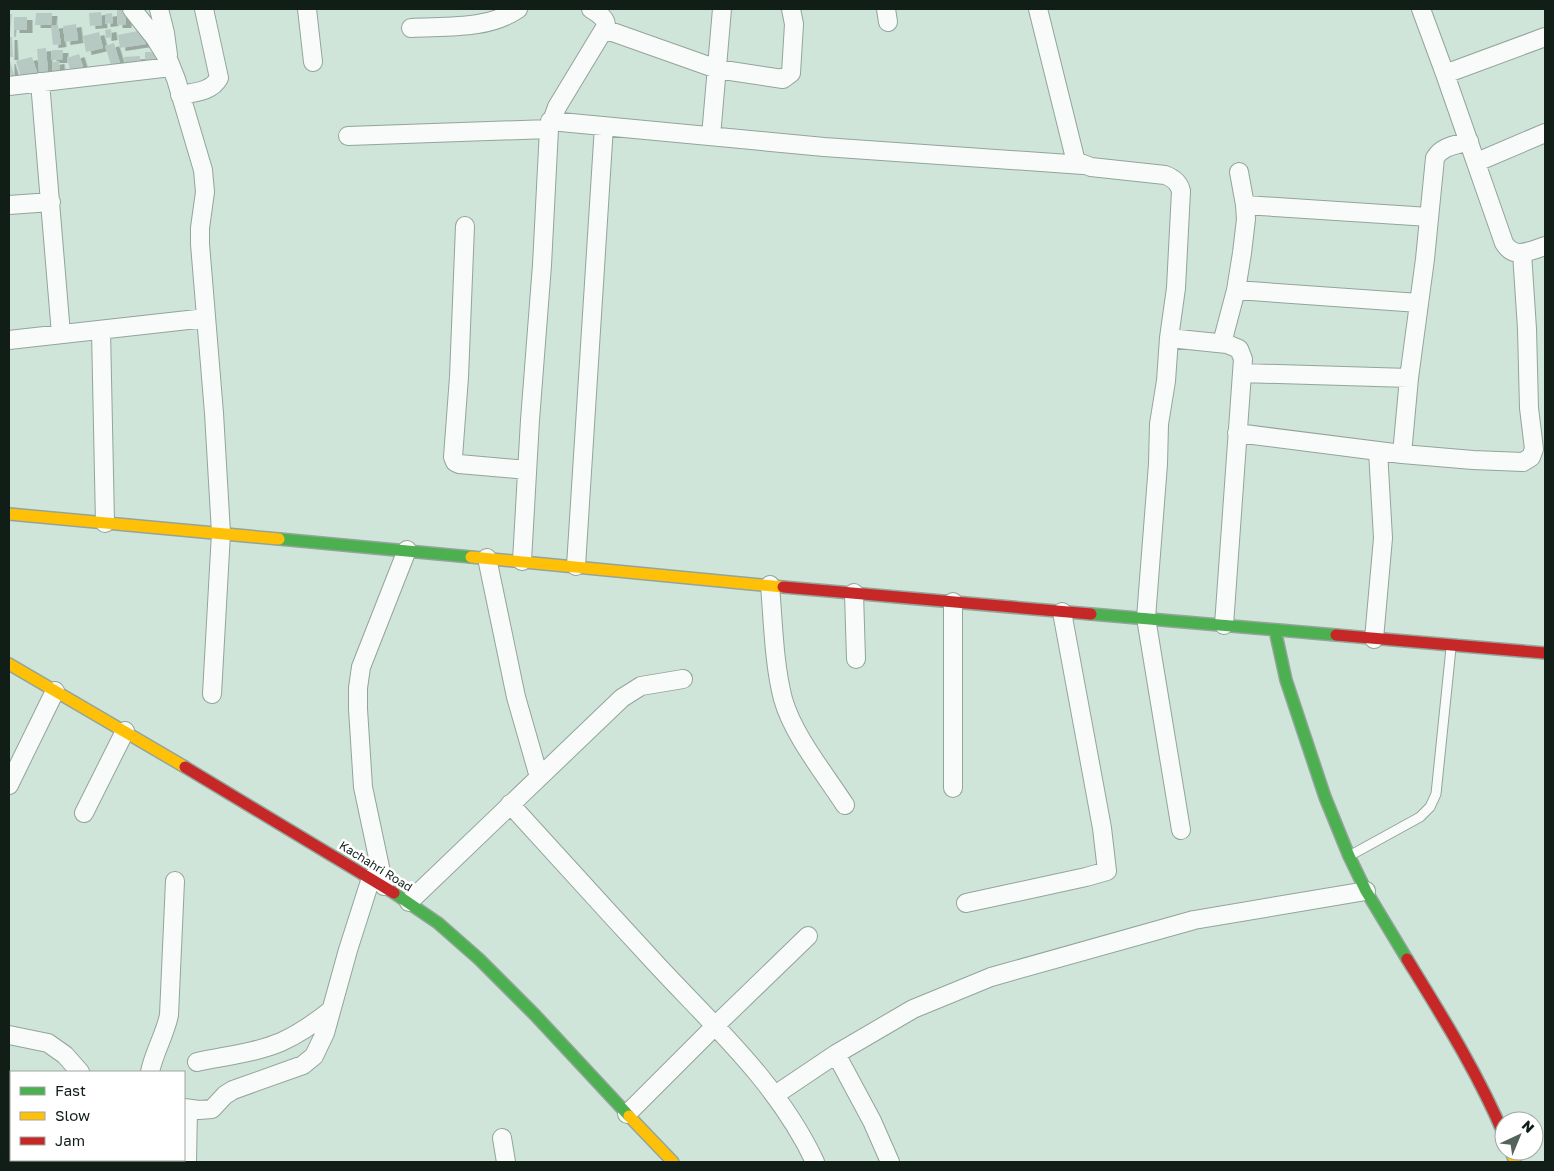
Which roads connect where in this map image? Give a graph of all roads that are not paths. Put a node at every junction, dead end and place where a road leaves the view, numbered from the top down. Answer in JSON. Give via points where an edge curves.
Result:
{"nodes":[{"id":1,"x":132,"y":9,"type":"edge"},
{"id":2,"x":159,"y":9,"type":"edge"},
{"id":3,"x":204,"y":9,"type":"edge"},
{"id":4,"x":307,"y":9,"type":"edge"},
{"id":5,"x":518,"y":9,"type":"edge"},
{"id":6,"x":591,"y":9,"type":"edge"},
{"id":7,"x":722,"y":9,"type":"edge"},
{"id":8,"x":791,"y":9,"type":"edge"},
{"id":9,"x":1038,"y":9,"type":"edge"},
{"id":10,"x":1420,"y":9,"type":"edge"},
{"id":11,"x":411,"y":28,"type":"dead end"},
{"id":12,"x":604,"y":29,"type":"junction"},
{"id":13,"x":1545,"y":37,"type":"edge"},
{"id":14,"x":313,"y":62,"type":"dead end"},
{"id":15,"x":170,"y":63,"type":"junction"},
{"id":16,"x":717,"y":69,"type":"junction"},
{"id":17,"x":1445,"y":74,"type":"junction"},
{"id":18,"x":40,"y":82,"type":"junction"},
{"id":19,"x":9,"y":86,"type":"edge"},
{"id":20,"x":180,"y":95,"type":"junction"},
{"id":21,"x":550,"y":125,"type":"junction"},
{"id":22,"x":604,"y":126,"type":"junction"},
{"id":23,"x":1545,"y":133,"type":"edge"},
{"id":24,"x":348,"y":136,"type":"dead end"},
{"id":25,"x":711,"y":136,"type":"junction"},
{"id":26,"x":1469,"y":141,"type":"junction"},
{"id":27,"x":1477,"y":162,"type":"junction"},
{"id":28,"x":1083,"y":165,"type":"junction"},
{"id":29,"x":1239,"y":172,"type":"dead end"},
{"id":30,"x":51,"y":202,"type":"junction"},
{"id":31,"x":9,"y":205,"type":"edge"},
{"id":32,"x":1245,"y":205,"type":"junction"},
{"id":33,"x":1429,"y":217,"type":"junction"},
{"id":34,"x":465,"y":226,"type":"dead end"},
{"id":35,"x":1545,"y":246,"type":"edge"},
{"id":36,"x":1522,"y":253,"type":"junction"},
{"id":37,"x":1236,"y":290,"type":"junction"},
{"id":38,"x":1419,"y":303,"type":"junction"},
{"id":39,"x":206,"y":318,"type":"junction"},
{"id":40,"x":101,"y":330,"type":"junction"},
{"id":41,"x":61,"y":334,"type":"junction"},
{"id":42,"x":1169,"y":338,"type":"junction"},
{"id":43,"x":9,"y":340,"type":"edge"},
{"id":44,"x":1222,"y":343,"type":"junction"},
{"id":45,"x":1242,"y":373,"type":"junction"},
{"id":46,"x":1409,"y":378,"type":"junction"},
{"id":47,"x":1238,"y":433,"type":"junction"},
{"id":48,"x":1378,"y":451,"type":"junction"},
{"id":49,"x":1402,"y":454,"type":"junction"},
{"id":50,"x":527,"y":470,"type":"junction"},
{"id":51,"x":9,"y":514,"type":"edge"},
{"id":52,"x":105,"y":523,"type":"junction"},
{"id":53,"x":221,"y":534,"type":"junction"},
{"id":54,"x":407,"y":550,"type":"junction"},
{"id":55,"x":487,"y":558,"type":"junction"},
{"id":56,"x":522,"y":561,"type":"junction"},
{"id":57,"x":576,"y":566,"type":"junction"},
{"id":58,"x":770,"y":585,"type":"junction"},
{"id":59,"x":854,"y":593,"type":"junction"},
{"id":60,"x":953,"y":602,"type":"junction"},
{"id":61,"x":1062,"y":612,"type":"junction"},
{"id":62,"x":1146,"y":618,"type":"junction"},
{"id":63,"x":1224,"y":625,"type":"junction"},
{"id":64,"x":1274,"y":630,"type":"junction"},
{"id":65,"x":1374,"y":639,"type":"junction"},
{"id":66,"x":1451,"y":645,"type":"junction"},
{"id":67,"x":1545,"y":653,"type":"edge"},
{"id":68,"x":856,"y":659,"type":"dead end"},
{"id":69,"x":9,"y":664,"type":"edge"},
{"id":70,"x":683,"y":679,"type":"dead end"},
{"id":71,"x":55,"y":691,"type":"junction"},
{"id":72,"x":212,"y":694,"type":"dead end"},
{"id":73,"x":125,"y":731,"type":"junction"},
{"id":74,"x":539,"y":776,"type":"junction"},
{"id":75,"x":9,"y":785,"type":"edge"},
{"id":76,"x":953,"y":788,"type":"dead end"},
{"id":77,"x":510,"y":804,"type":"junction"},
{"id":78,"x":846,"y":805,"type":"dead end"},
{"id":79,"x":84,"y":813,"type":"dead end"},
{"id":80,"x":1181,"y":830,"type":"dead end"},
{"id":81,"x":1350,"y":856,"type":"junction"},
{"id":82,"x":175,"y":881,"type":"dead end"},
{"id":83,"x":378,"y":882,"type":"junction"},
{"id":84,"x":1366,"y":890,"type":"junction"},
{"id":85,"x":409,"y":902,"type":"junction"},
{"id":86,"x":966,"y":903,"type":"dead end"},
{"id":87,"x":808,"y":936,"type":"dead end"},
{"id":88,"x":331,"y":1010,"type":"junction"},
{"id":89,"x":715,"y":1026,"type":"junction"},
{"id":90,"x":9,"y":1035,"type":"edge"},
{"id":91,"x":836,"y":1054,"type":"junction"},
{"id":92,"x":197,"y":1062,"type":"dead end"},
{"id":93,"x":79,"y":1071,"type":"edge"},
{"id":94,"x":150,"y":1071,"type":"edge"},
{"id":95,"x":775,"y":1095,"type":"junction"},
{"id":96,"x":186,"y":1108,"type":"edge"},
{"id":97,"x":1494,"y":1111,"type":"edge"},
{"id":98,"x":627,"y":1114,"type":"junction"},
{"id":99,"x":502,"y":1138,"type":"dead end"},
{"id":100,"x":187,"y":1162,"type":"edge"},
{"id":101,"x":506,"y":1162,"type":"edge"},
{"id":102,"x":673,"y":1162,"type":"edge"},
{"id":103,"x":815,"y":1162,"type":"edge"},
{"id":104,"x":890,"y":1162,"type":"edge"}],
"edges":[{"from":1,"to":15,"type":"street"},
{"from":2,"to":15,"type":"street"},
{"from":3,"to":20,"type":"street","via":[[219,78],[208,89]]},
{"from":4,"to":14,"type":"street"},
{"from":5,"to":11,"type":"street","via":[[499,20],[482,24]]},
{"from":6,"to":12,"type":"street","via":[[604,20]]},
{"from":7,"to":16,"type":"street"},
{"from":8,"to":16,"type":"street","via":[[794,24],[791,72],[786,78]]},
{"from":9,"to":28,"type":"street","via":[[1075,158]]},
{"from":10,"to":17,"type":"street"},
{"from":12,"to":16,"type":"street"},
{"from":12,"to":21,"type":"street","via":[[557,106]]},
{"from":13,"to":17,"type":"street"},
{"from":15,"to":18,"type":"street"},
{"from":15,"to":20,"type":"street"},
{"from":16,"to":25,"type":"street"},
{"from":17,"to":26,"type":"street"},
{"from":18,"to":19,"type":"street"},
{"from":18,"to":30,"type":"street"},
{"from":20,"to":39,"type":"street","via":[[203,170],[205,192],[200,244]]},
{"from":21,"to":22,"type":"street"},
{"from":21,"to":24,"type":"street"},
{"from":21,"to":50,"type":"street"},
{"from":22,"to":25,"type":"street"},
{"from":22,"to":57,"type":"street"},
{"from":23,"to":27,"type":"street"},
{"from":25,"to":28,"type":"street"},
{"from":26,"to":27,"type":"street"},
{"from":26,"to":33,"type":"street","via":[[1445,148],[1435,158]]},
{"from":27,"to":36,"type":"street","via":[[1504,243],[1513,252]]},
{"from":28,"to":42,"type":"street","via":[[1165,175],[1172,177],[1180,186],[1176,288]]},
{"from":29,"to":32,"type":"street"},
{"from":30,"to":31,"type":"street"},
{"from":30,"to":41,"type":"street"},
{"from":32,"to":33,"type":"street"},
{"from":32,"to":37,"type":"street","via":[[1246,220]]},
{"from":33,"to":38,"type":"street"},
{"from":34,"to":50,"type":"street","via":[[453,456],[459,464]]},
{"from":35,"to":36,"type":"street"},
{"from":36,"to":49,"type":"street","via":[[1534,449],[1531,457],[1523,462]]},
{"from":37,"to":38,"type":"street"},
{"from":37,"to":44,"type":"street"},
{"from":38,"to":46,"type":"street"},
{"from":39,"to":40,"type":"street"},
{"from":39,"to":53,"type":"street"},
{"from":40,"to":41,"type":"street"},
{"from":40,"to":52,"type":"street"},
{"from":41,"to":43,"type":"street"},
{"from":42,"to":44,"type":"street"},
{"from":42,"to":62,"type":"street","via":[[1159,424]]},
{"from":44,"to":45,"type":"street","via":[[1239,349]]},
{"from":45,"to":46,"type":"street"},
{"from":45,"to":47,"type":"street"},
{"from":46,"to":49,"type":"street"},
{"from":47,"to":48,"type":"street"},
{"from":47,"to":63,"type":"street"},
{"from":48,"to":49,"type":"street"},
{"from":48,"to":65,"type":"street","via":[[1383,538]]},
{"from":50,"to":56,"type":"street"},
{"from":51,"to":52,"type":"main road"},
{"from":52,"to":53,"type":"main road"},
{"from":53,"to":54,"type":"main road"},
{"from":53,"to":72,"type":"street"},
{"from":54,"to":55,"type":"main road"},
{"from":54,"to":83,"type":"street","via":[[360,667],[358,688],[363,788]]},
{"from":55,"to":56,"type":"main road"},
{"from":55,"to":74,"type":"street","via":[[516,697]]},
{"from":56,"to":57,"type":"main road"},
{"from":57,"to":58,"type":"main road"},
{"from":58,"to":59,"type":"main road"},
{"from":58,"to":78,"type":"street","via":[[783,699],[800,736]]},
{"from":59,"to":60,"type":"main road"},
{"from":59,"to":68,"type":"street"},
{"from":60,"to":61,"type":"main road"},
{"from":60,"to":76,"type":"street"},
{"from":61,"to":62,"type":"main road"},
{"from":61,"to":86,"type":"street","via":[[1102,828],[1106,871]]},
{"from":62,"to":63,"type":"main road"},
{"from":62,"to":80,"type":"street"},
{"from":63,"to":64,"type":"main road"},
{"from":64,"to":65,"type":"main road"},
{"from":64,"to":81,"type":"main road","via":[[1286,680],[1324,797]]},
{"from":65,"to":66,"type":"main road"},
{"from":66,"to":67,"type":"main road"},
{"from":66,"to":81,"type":"lane","via":[[1436,794],[1430,807],[1420,817]]},
{"from":69,"to":71,"type":"main road","name":"Kachahri Road"},
{"from":70,"to":74,"type":"street","via":[[632,690]]},
{"from":71,"to":73,"type":"main road","name":"Kachahri Road"},
{"from":71,"to":75,"type":"street"},
{"from":73,"to":79,"type":"street"},
{"from":73,"to":83,"type":"main road","name":"Kachahri Road"},
{"from":74,"to":77,"type":"street"},
{"from":77,"to":85,"type":"street"},
{"from":77,"to":89,"type":"street"},
{"from":81,"to":84,"type":"main road"},
{"from":82,"to":94,"type":"street","via":[[169,1015]]},
{"from":83,"to":85,"type":"main road","name":"Kachahri Road"},
{"from":83,"to":88,"type":"street","via":[[348,950]]},
{"from":84,"to":91,"type":"street","via":[[1194,920],[991,977],[914,1009]]},
{"from":84,"to":97,"type":"main road","via":[[1453,1035]]},
{"from":85,"to":98,"type":"main road","name":"Kachahri Road","via":[[479,958]]},
{"from":87,"to":89,"type":"street"},
{"from":88,"to":92,"type":"street","via":[[281,1042]]},
{"from":88,"to":96,"type":"street","via":[[319,1047],[309,1061],[233,1090],[212,1109]]},
{"from":89,"to":95,"type":"street"},
{"from":89,"to":98,"type":"street"},
{"from":90,"to":93,"type":"street","via":[[48,1043],[65,1054]]},
{"from":91,"to":95,"type":"street"},
{"from":91,"to":104,"type":"street"},
{"from":95,"to":103,"type":"street"},
{"from":96,"to":100,"type":"street"},
{"from":98,"to":102,"type":"main road","name":"Kachahri Road"},
{"from":99,"to":101,"type":"street"}]}
